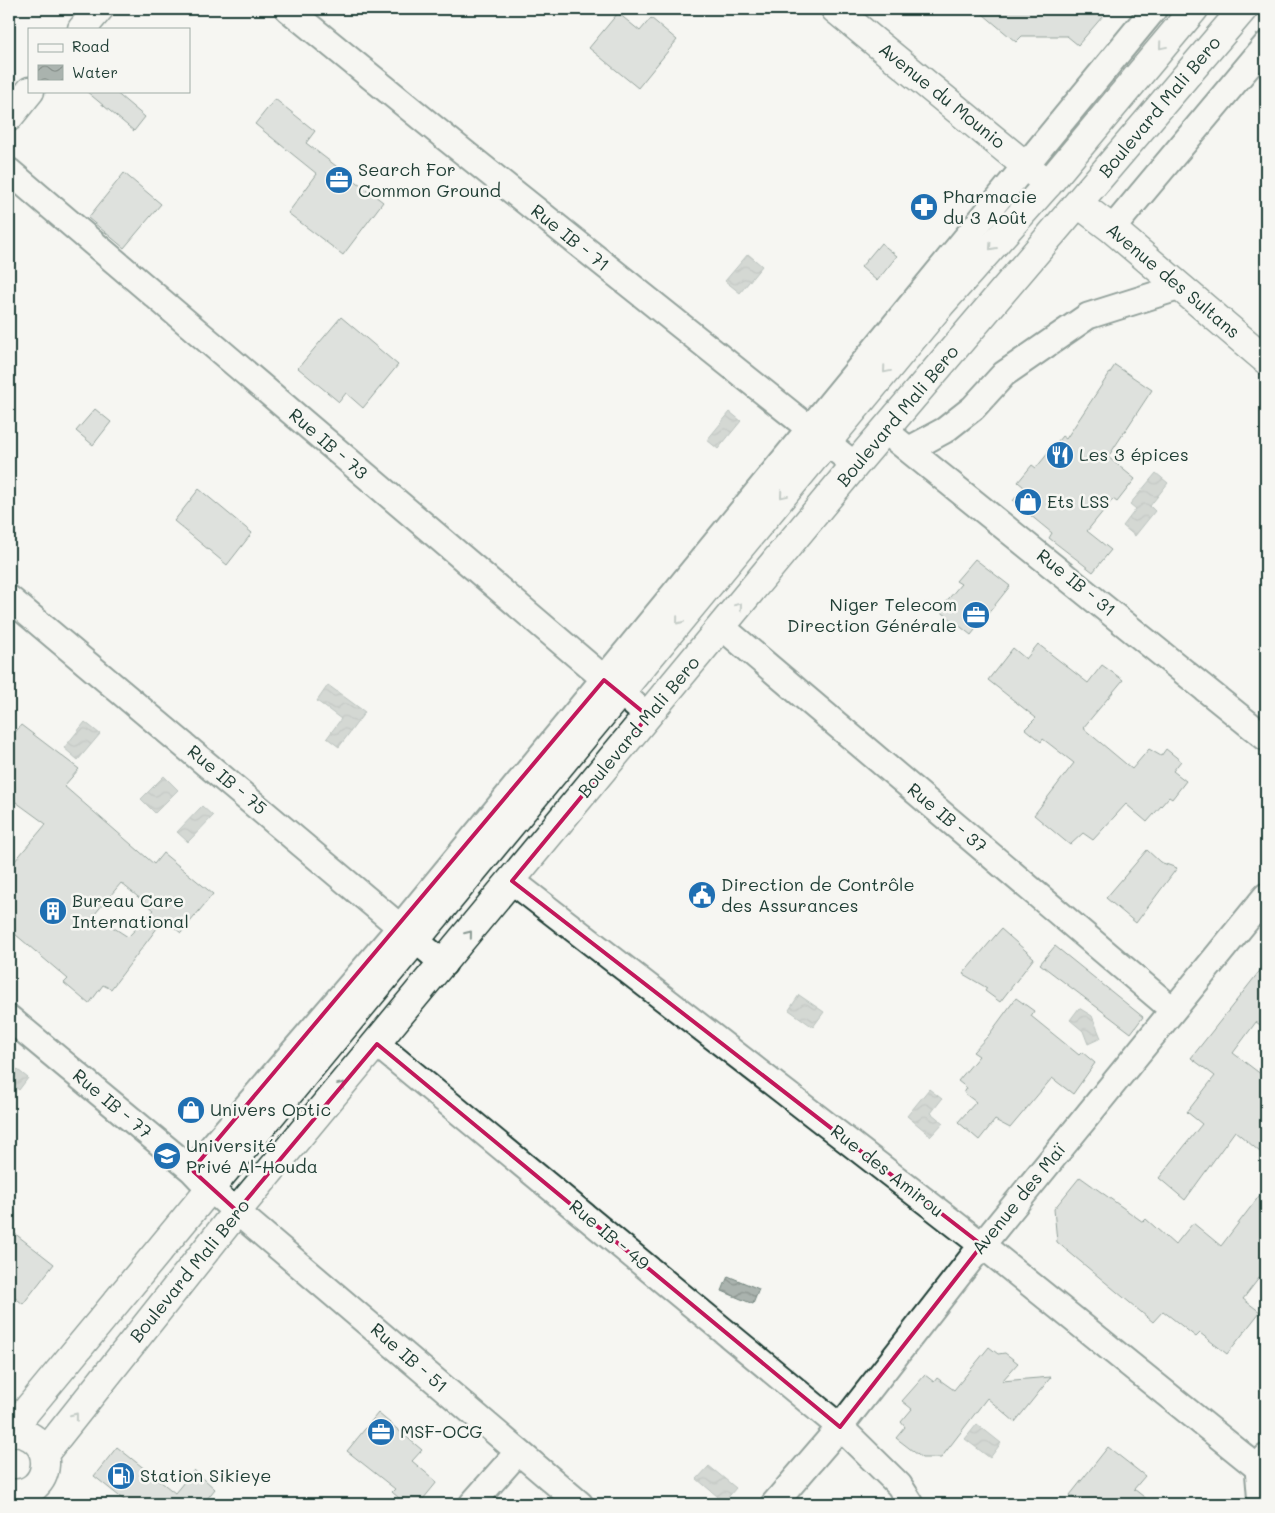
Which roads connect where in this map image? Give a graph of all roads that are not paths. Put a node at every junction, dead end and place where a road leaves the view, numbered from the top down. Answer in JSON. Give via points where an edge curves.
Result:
{"nodes":[{"id":1,"x":98,"y":9,"type":"edge"},
{"id":2,"x":288,"y":9,"type":"edge"},
{"id":3,"x":835,"y":9,"type":"edge"},
{"id":4,"x":1154,"y":9,"type":"edge"},
{"id":5,"x":1194,"y":9,"type":"edge"},
{"id":6,"x":1243,"y":9,"type":"edge"},
{"id":7,"x":83,"y":28,"type":"edge"},
{"id":8,"x":1266,"y":45,"type":"edge"},
{"id":9,"x":29,"y":92,"type":"edge"},
{"id":10,"x":9,"y":117,"type":"edge"},
{"id":11,"x":1027,"y":166,"type":"junction"},
{"id":12,"x":9,"y":171,"type":"edge"},
{"id":13,"x":1048,"y":184,"type":"junction"},
{"id":14,"x":1079,"y":204,"type":"junction"},
{"id":15,"x":1112,"y":229,"type":"junction"},
{"id":16,"x":1180,"y":287,"type":"junction"},
{"id":17,"x":1266,"y":360,"type":"edge"},
{"id":18,"x":884,"y":430,"type":"junction"},
{"id":19,"x":818,"y":436,"type":"junction"},
{"id":20,"x":910,"y":449,"type":"junction"},
{"id":21,"x":855,"y":465,"type":"junction"},
{"id":22,"x":9,"y":598,"type":"edge"},
{"id":23,"x":722,"y":627,"type":"junction"},
{"id":24,"x":612,"y":686,"type":"junction"},
{"id":25,"x":648,"y":716,"type":"junction"},
{"id":26,"x":1266,"y":738,"type":"edge"},
{"id":27,"x":512,"y":881,"type":"junction"},
{"id":28,"x":1263,"y":908,"type":"edge"},
{"id":29,"x":409,"y":933,"type":"junction"},
{"id":30,"x":444,"y":964,"type":"junction"},
{"id":31,"x":1173,"y":1010,"type":"junction"},
{"id":32,"x":9,"y":1018,"type":"edge"},
{"id":33,"x":377,"y":1044,"type":"junction"},
{"id":34,"x":201,"y":1179,"type":"junction"},
{"id":35,"x":237,"y":1211,"type":"junction"},
{"id":36,"x":982,"y":1245,"type":"junction"},
{"id":37,"x":840,"y":1427,"type":"junction"},
{"id":38,"x":9,"y":1432,"type":"edge"},
{"id":39,"x":518,"y":1452,"type":"junction"},
{"id":40,"x":44,"y":1454,"type":"junction"},
{"id":41,"x":1262,"y":1463,"type":"edge"},
{"id":42,"x":11,"y":1496,"type":"edge"},
{"id":43,"x":472,"y":1504,"type":"edge"},
{"id":44,"x":580,"y":1504,"type":"edge"},
{"id":45,"x":774,"y":1504,"type":"edge"},
{"id":46,"x":911,"y":1504,"type":"edge"},
{"id":47,"x":1262,"y":1504,"type":"edge"}],
"edges":[{"from":1,"to":7,"type":"main road"},
{"from":2,"to":19,"type":"street","name":"Rue IB - 71"},
{"from":3,"to":11,"type":"main road","name":"Avenue du Mounio"},
{"from":4,"to":11,"type":"street","name":"Boulevard Mali Bero"},
{"from":5,"to":13,"type":"main road","name":"Boulevard Mali Bero","one_way":true},
{"from":6,"to":14,"type":"main road","name":"Boulevard Mali Bero"},
{"from":8,"to":15,"type":"street"},
{"from":9,"to":10,"type":"main road"},
{"from":11,"to":13,"type":"main road","name":"Avenue du Mounio"},
{"from":11,"to":19,"type":"street","name":"Boulevard Mali Bero"},
{"from":12,"to":24,"type":"street","name":"Rue IB - 73"},
{"from":13,"to":19,"type":"main road","name":"Boulevard Mali Bero","one_way":true},
{"from":14,"to":15,"type":"main road","name":"Avenue des Sultans"},
{"from":14,"to":18,"type":"main road","name":"Boulevard Mali Bero"},
{"from":15,"to":16,"type":"main road","name":"Avenue des Sultans"},
{"from":16,"to":17,"type":"main road","name":"Avenue des Sultans"},
{"from":16,"to":20,"type":"street","via":[[1088,316],[1004,374],[973,408],[945,430]]},
{"from":18,"to":20,"type":"street","name":"Rue IB - 31"},
{"from":18,"to":21,"type":"main road","name":"Boulevard Mali Bero"},
{"from":19,"to":21,"type":"street","name":"Rue IB - 71"},
{"from":19,"to":24,"type":"main road","name":"Boulevard Mali Bero"},
{"from":20,"to":26,"type":"street","name":"Rue IB - 31"},
{"from":23,"to":21,"type":"main road","name":"Boulevard Mali Bero","one_way":true},
{"from":22,"to":29,"type":"street","name":"Rue IB - 75"},
{"from":23,"to":25,"type":"main road","name":"Boulevard Mali Bero"},
{"from":23,"to":31,"type":"street","name":"Rue IB - 37"},
{"from":24,"to":25,"type":"street","name":"Rue IB - 73"},
{"from":24,"to":29,"type":"main road","name":"Boulevard Mali Bero"},
{"from":25,"to":27,"type":"main road","name":"Boulevard Mali Bero"},
{"from":30,"to":27,"type":"main road","name":"Boulevard Mali Bero","one_way":true},
{"from":27,"to":36,"type":"street","name":"Rue des Amirou"},
{"from":28,"to":31,"type":"street","name":"Avenue des Maï"},
{"from":29,"to":30,"type":"street","name":"Rue IB - 75"},
{"from":29,"to":34,"type":"main road","name":"Boulevard Mali Bero"},
{"from":30,"to":33,"type":"main road","name":"Boulevard Mali Bero"},
{"from":31,"to":36,"type":"street","name":"Avenue des Maï"},
{"from":32,"to":34,"type":"street","name":"Rue IB - 77"},
{"from":35,"to":33,"type":"main road","name":"Boulevard Mali Bero","one_way":true},
{"from":33,"to":37,"type":"street","name":"Rue IB - 49"},
{"from":34,"to":35,"type":"street","name":"Rue IB - 77"},
{"from":34,"to":38,"type":"main road","name":"Boulevard Mali Bero"},
{"from":35,"to":39,"type":"street","name":"Rue IB - 51"},
{"from":40,"to":35,"type":"main road","name":"Boulevard Mali Bero","one_way":true},
{"from":36,"to":37,"type":"street","name":"Avenue des Maï"},
{"from":36,"to":41,"type":"street","name":"Rue des Amirou"},
{"from":37,"to":45,"type":"street","name":"Avenue des Maï"},
{"from":37,"to":46,"type":"street","name":"Rue IB - 49","via":[[899,1484]]},
{"from":38,"to":40,"type":"main road","via":[[31,1436]]},
{"from":39,"to":43,"type":"street"},
{"from":39,"to":44,"type":"street","name":"Rue IB - 51"},
{"from":40,"to":42,"type":"main road","via":[[45,1465],[36,1485]]},
{"from":41,"to":47,"type":"street"}]}
